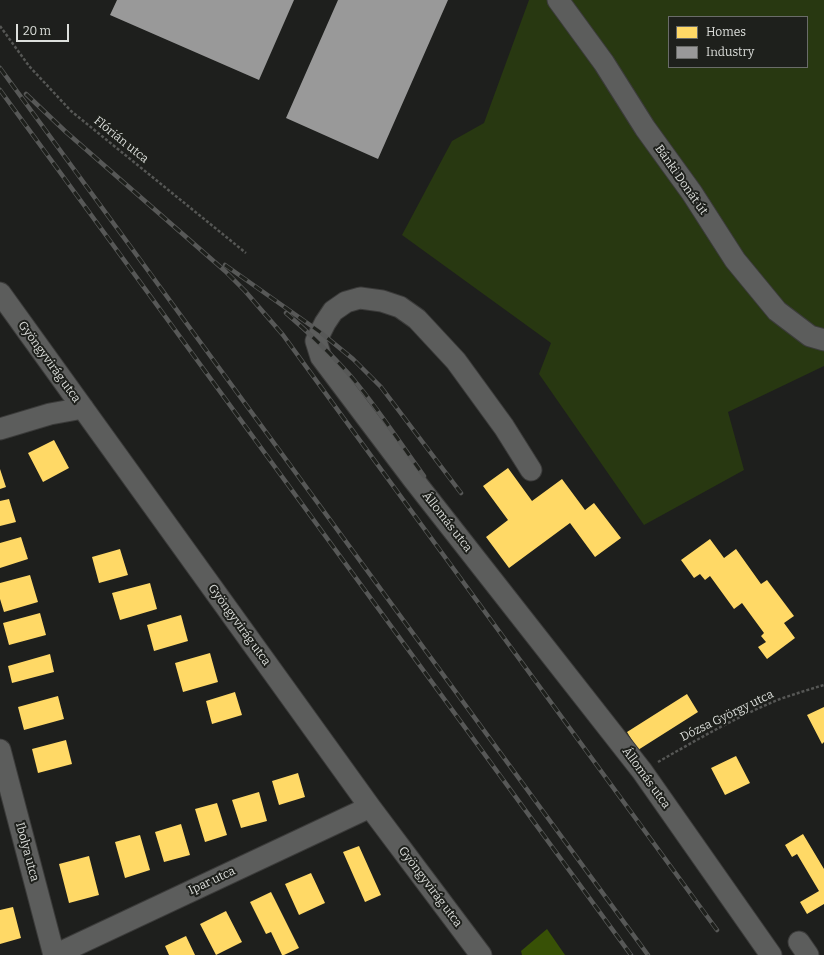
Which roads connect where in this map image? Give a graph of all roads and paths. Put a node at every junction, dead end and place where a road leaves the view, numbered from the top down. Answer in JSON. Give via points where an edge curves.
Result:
{"nodes":[{"id":1,"x":558,"y":0,"type":"edge"},
{"id":2,"x":0,"y":26,"type":"edge"},
{"id":3,"x":246,"y":253,"type":"dead end"},
{"id":4,"x":0,"y":293,"type":"edge"},
{"id":5,"x":824,"y":340,"type":"edge"},
{"id":6,"x":83,"y":408,"type":"junction"},
{"id":7,"x":0,"y":429,"type":"edge"},
{"id":8,"x":531,"y":470,"type":"dead end"},
{"id":9,"x":824,"y":685,"type":"edge"},
{"id":10,"x":0,"y":750,"type":"edge"},
{"id":11,"x":642,"y":771,"type":"junction"},
{"id":12,"x":370,"y":807,"type":"junction"},
{"id":13,"x":54,"y":955,"type":"edge"},
{"id":14,"x":481,"y":955,"type":"edge"},
{"id":15,"x":771,"y":955,"type":"edge"}],
"edges":[{"from":1,"to":5,"type":"street","name":"Bánki Donát út","via":[[604,63],[645,128],[736,260],[777,311],[810,336]]},
{"from":2,"to":3,"type":"path","name":"Flórián utca","via":[[30,66],[71,111]]},
{"from":4,"to":6,"type":"street","name":"Gyöngyvirág utca"},
{"from":6,"to":7,"type":"street","via":[[50,414]]},
{"from":6,"to":12,"type":"street","name":"Gyöngyvirág utca"},
{"from":8,"to":11,"type":"street","name":"Állomás utca","via":[[504,427],[456,361],[417,319],[400,307],[360,298],[346,302],[333,311],[316,341],[322,357],[413,479]]},
{"from":9,"to":11,"type":"path","name":"Dózsa György utca","via":[[780,699],[742,716]]},
{"from":10,"to":13,"type":"street","name":"Ibolya utca"},
{"from":11,"to":15,"type":"street","name":"Állomás utca"},
{"from":12,"to":13,"type":"street","name":"Ipar utca"},
{"from":12,"to":14,"type":"street","name":"Gyöngyvirág utca"}]}
